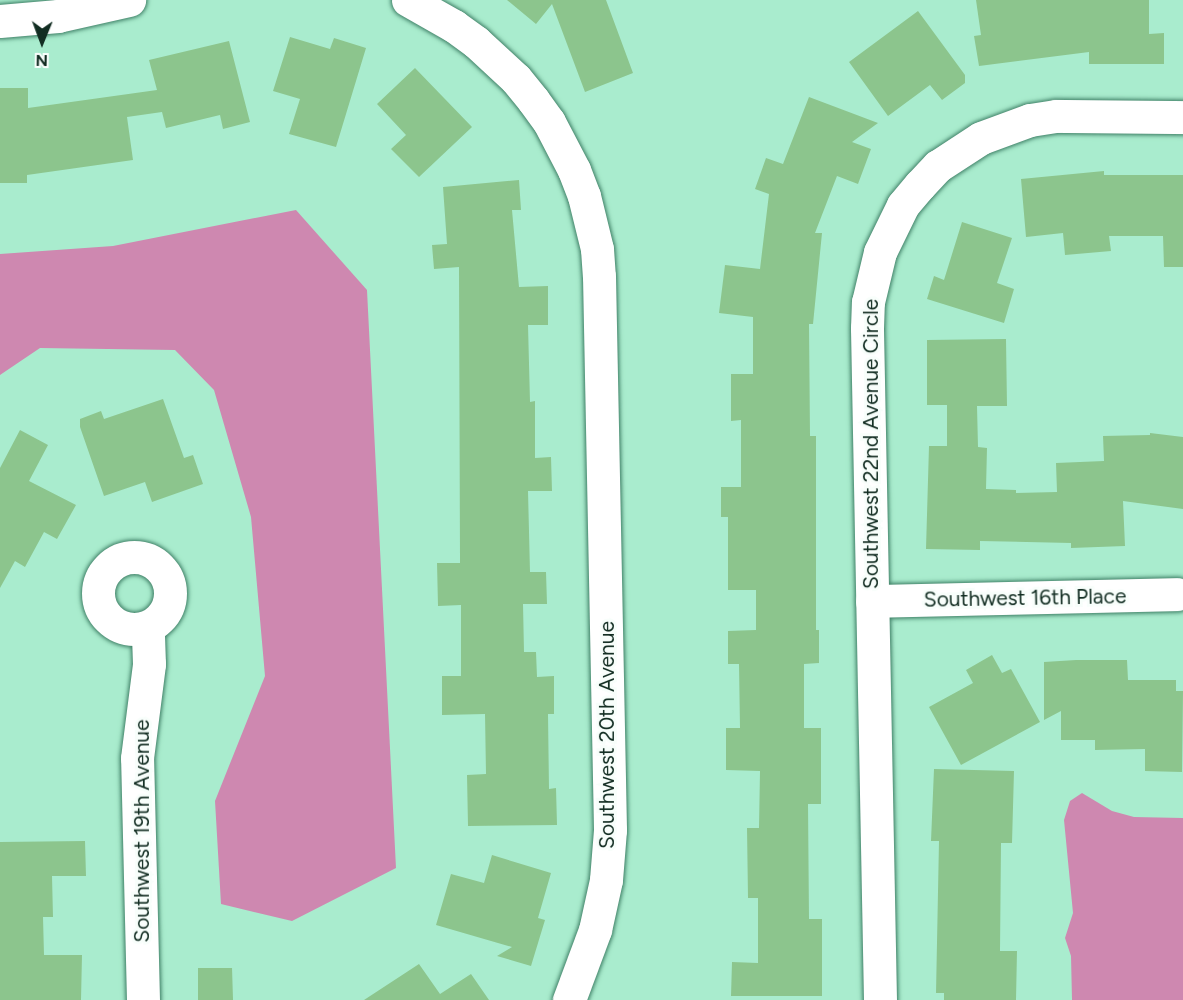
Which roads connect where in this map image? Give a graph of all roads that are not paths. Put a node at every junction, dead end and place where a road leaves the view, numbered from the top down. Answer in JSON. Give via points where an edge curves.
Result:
{"nodes":[{"id":1,"x":129,"y":0,"type":"edge"},
{"id":2,"x":408,"y":0,"type":"edge"},
{"id":3,"x":0,"y":21,"type":"edge"},
{"id":4,"x":1183,"y":117,"type":"edge"},
{"id":5,"x":1177,"y":594,"type":"dead end"},
{"id":6,"x":872,"y":601,"type":"junction"},
{"id":7,"x":148,"y":627,"type":"dead end"},
{"id":8,"x":143,"y":1000,"type":"edge"},
{"id":9,"x":569,"y":1000,"type":"edge"},
{"id":10,"x":880,"y":1000,"type":"edge"}],
"edges":[{"from":1,"to":3,"type":"street","via":[[58,16]]},
{"from":2,"to":9,"type":"street","name":"Southwest 20th Avenue","via":[[454,26],[516,79],[549,122],[574,170],[591,222],[599,276],[610,830],[606,880],[595,930]]},
{"from":4,"to":6,"type":"street","name":"Southwest 22nd Avenue Circle","via":[[1056,116],[1005,127],[966,146],[938,166],[903,205],[880,252],[868,302]]},
{"from":5,"to":6,"type":"street","name":"Southwest 16th Place"},
{"from":6,"to":10,"type":"street","name":"Southwest 22nd Avenue Circle"},
{"from":7,"to":8,"type":"street","name":"Southwest 19th Avenue","via":[[149,664],[137,758]]}]}
